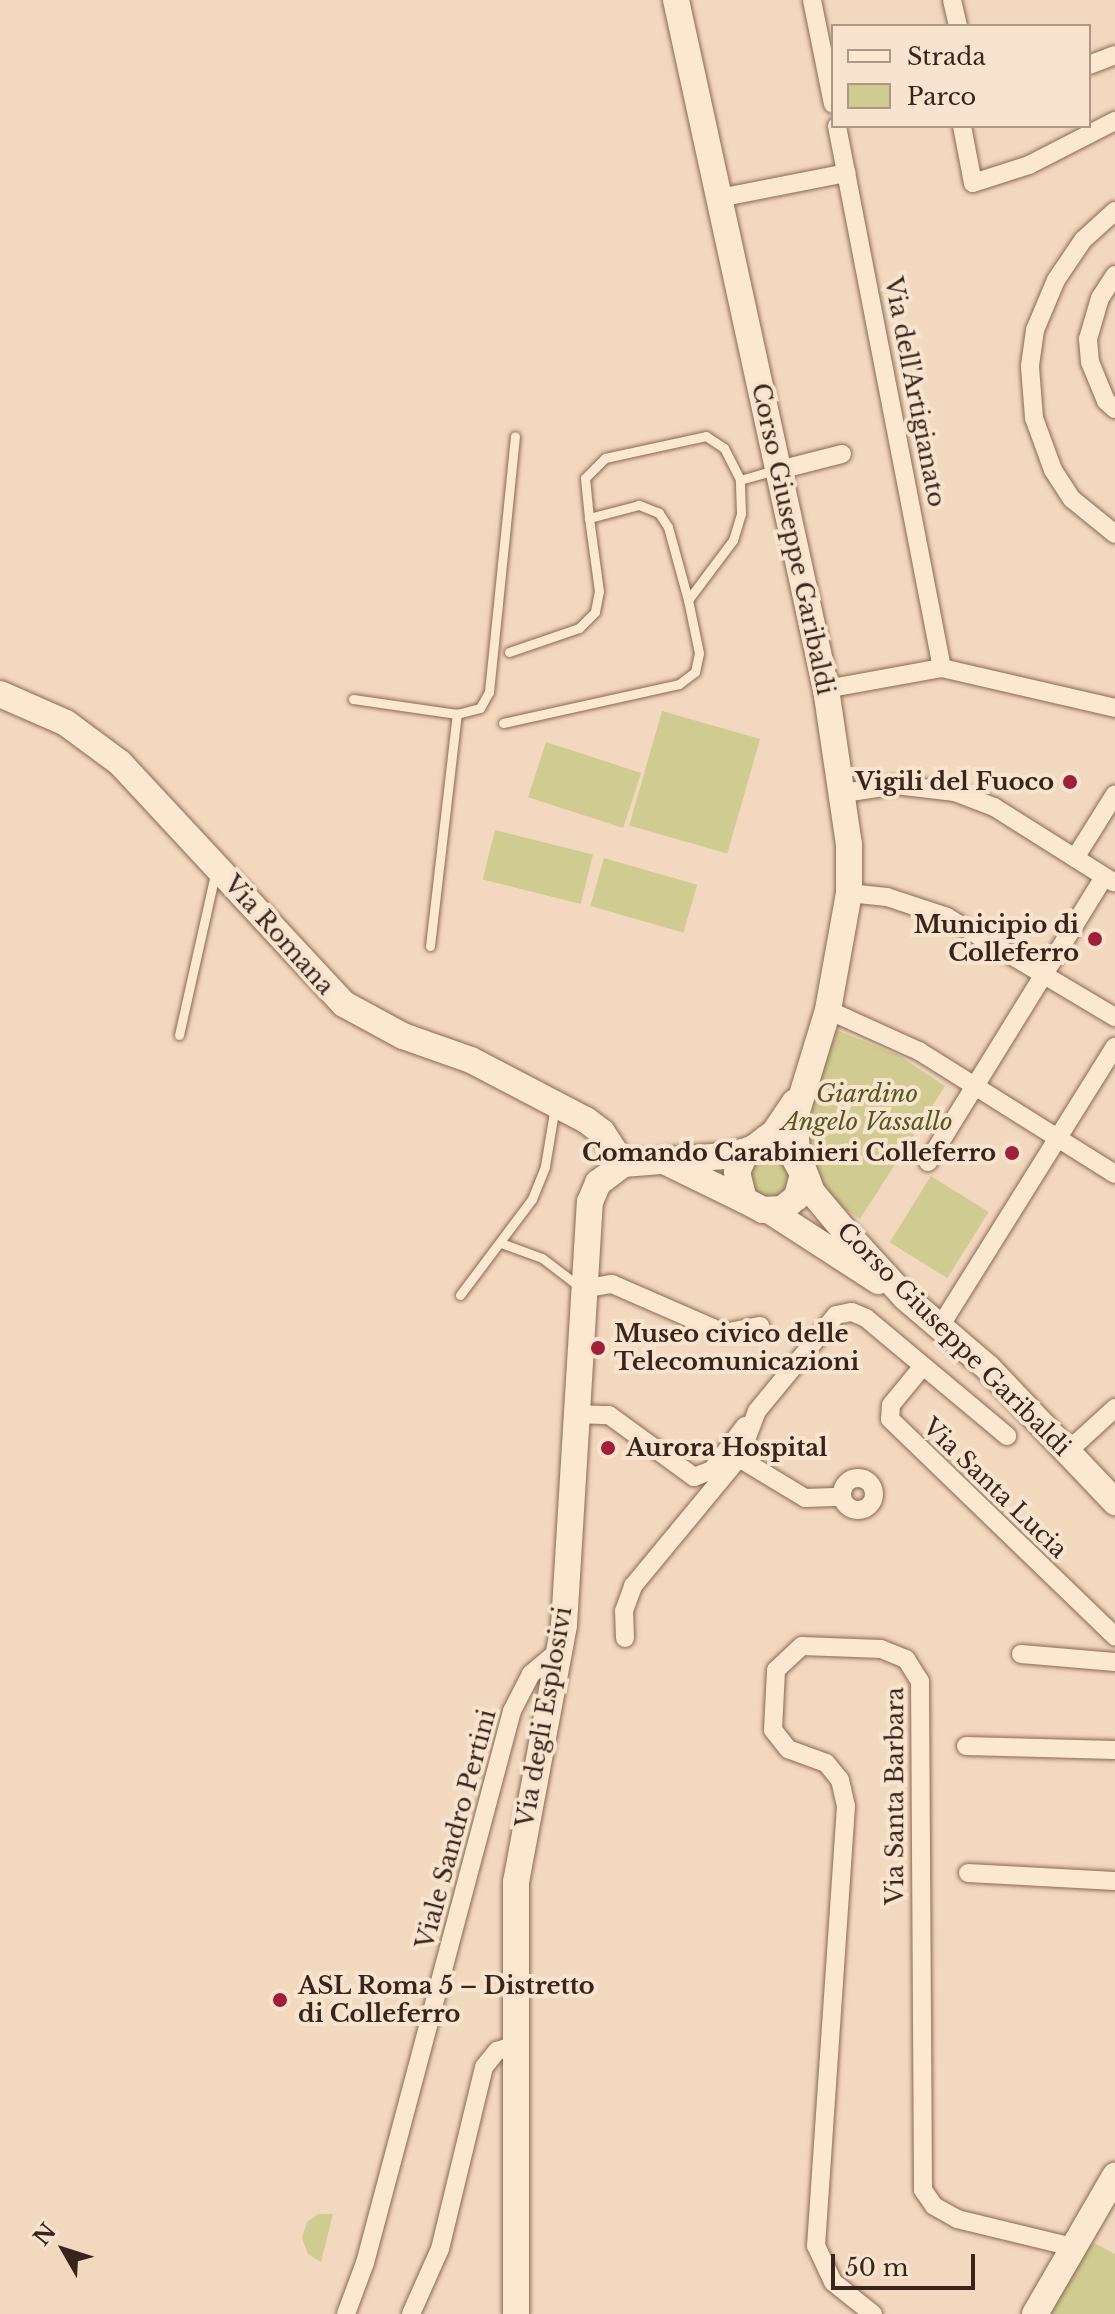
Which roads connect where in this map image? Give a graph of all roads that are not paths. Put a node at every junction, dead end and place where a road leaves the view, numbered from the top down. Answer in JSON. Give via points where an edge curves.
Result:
{"nodes":[{"id":1,"x":812,"y":0,"type":"edge"},
{"id":2,"x":952,"y":0,"type":"edge"},
{"id":3,"x":681,"y":1,"type":"edge"},
{"id":4,"x":958,"y":24,"type":"edge"},
{"id":5,"x":1115,"y":55,"type":"edge"},
{"id":6,"x":1091,"y":64,"type":"edge"},
{"id":7,"x":831,"y":94,"type":"edge"},
{"id":8,"x":1115,"y":121,"type":"edge"},
{"id":9,"x":837,"y":128,"type":"edge"},
{"id":10,"x":962,"y":128,"type":"edge"},
{"id":11,"x":847,"y":173,"type":"junction"},
{"id":12,"x":719,"y":198,"type":"junction"},
{"id":13,"x":1115,"y":211,"type":"edge"},
{"id":14,"x":1115,"y":275,"type":"edge"},
{"id":15,"x":1110,"y":405,"type":"edge"},
{"id":16,"x":515,"y":436,"type":"dead end"},
{"id":17,"x":842,"y":454,"type":"dead end"},
{"id":18,"x":779,"y":470,"type":"junction"},
{"id":19,"x":740,"y":480,"type":"junction"},
{"id":20,"x":589,"y":518,"type":"junction"},
{"id":21,"x":1115,"y":534,"type":"edge"},
{"id":22,"x":688,"y":600,"type":"junction"},
{"id":23,"x":509,"y":652,"type":"dead end"},
{"id":24,"x":942,"y":668,"type":"junction"},
{"id":25,"x":826,"y":689,"type":"junction"},
{"id":26,"x":0,"y":694,"type":"edge"},
{"id":27,"x":353,"y":699,"type":"dead end"},
{"id":28,"x":1115,"y":708,"type":"edge"},
{"id":29,"x":457,"y":714,"type":"junction"},
{"id":30,"x":503,"y":723,"type":"dead end"},
{"id":31,"x":844,"y":793,"type":"junction"},
{"id":32,"x":1115,"y":794,"type":"edge"},
{"id":33,"x":1075,"y":858,"type":"junction"},
{"id":34,"x":217,"y":866,"type":"junction"},
{"id":35,"x":1110,"y":880,"type":"edge"},
{"id":36,"x":849,"y":893,"type":"junction"},
{"id":37,"x":430,"y":946,"type":"dead end"},
{"id":38,"x":1045,"y":975,"type":"junction"},
{"id":39,"x":828,"y":1010,"type":"junction"},
{"id":40,"x":1115,"y":1017,"type":"edge"},
{"id":41,"x":179,"y":1035,"type":"dead end"},
{"id":42,"x":1115,"y":1047,"type":"edge"},
{"id":43,"x":808,"y":1077,"type":"junction"},
{"id":44,"x":976,"y":1086,"type":"junction"},
{"id":45,"x":555,"y":1106,"type":"junction"},
{"id":46,"x":1057,"y":1137,"type":"junction"},
{"id":47,"x":754,"y":1148,"type":"junction"},
{"id":48,"x":651,"y":1158,"type":"junction"},
{"id":49,"x":928,"y":1162,"type":"dead end"},
{"id":50,"x":623,"y":1164,"type":"junction"},
{"id":51,"x":802,"y":1168,"type":"junction"},
{"id":52,"x":1115,"y":1174,"type":"edge"},
{"id":53,"x":744,"y":1200,"type":"junction"},
{"id":54,"x":770,"y":1211,"type":"junction"},
{"id":55,"x":501,"y":1243,"type":"junction"},
{"id":56,"x":583,"y":1289,"type":"junction"},
{"id":57,"x":460,"y":1295,"type":"dead end"},
{"id":58,"x":905,"y":1297,"type":"junction"},
{"id":59,"x":941,"y":1325,"type":"junction"},
{"id":60,"x":760,"y":1326,"type":"dead end"},
{"id":61,"x":923,"y":1366,"type":"junction"},
{"id":62,"x":1115,"y":1408,"type":"edge"},
{"id":63,"x":757,"y":1411,"type":"junction"},
{"id":64,"x":576,"y":1414,"type":"junction"},
{"id":65,"x":1007,"y":1436,"type":"dead end"},
{"id":66,"x":1067,"y":1452,"type":"junction"},
{"id":67,"x":739,"y":1458,"type":"junction"},
{"id":68,"x":842,"y":1497,"type":"dead end"},
{"id":69,"x":1115,"y":1502,"type":"edge"},
{"id":70,"x":1115,"y":1636,"type":"edge"},
{"id":71,"x":625,"y":1638,"type":"dead end"},
{"id":72,"x":561,"y":1649,"type":"junction"},
{"id":73,"x":1021,"y":1654,"type":"dead end"},
{"id":74,"x":1115,"y":1662,"type":"edge"},
{"id":75,"x":966,"y":1746,"type":"dead end"},
{"id":76,"x":1115,"y":1750,"type":"edge"},
{"id":77,"x":968,"y":1873,"type":"dead end"},
{"id":78,"x":1115,"y":1881,"type":"edge"},
{"id":79,"x":516,"y":2045,"type":"junction"},
{"id":80,"x":1115,"y":2176,"type":"edge"},
{"id":81,"x":1073,"y":2247,"type":"junction"},
{"id":82,"x":346,"y":2314,"type":"edge"},
{"id":83,"x":411,"y":2314,"type":"edge"},
{"id":84,"x":516,"y":2314,"type":"edge"},
{"id":85,"x":873,"y":2314,"type":"edge"},
{"id":86,"x":1035,"y":2314,"type":"edge"}],
"edges":[{"from":1,"to":7,"type":"street"},
{"from":2,"to":4,"type":"street"},
{"from":3,"to":12,"type":"main road","name":"Corso Giuseppe Garibaldi"},
{"from":5,"to":6,"type":"street"},
{"from":8,"to":10,"type":"street","via":[[1029,165],[973,183]]},
{"from":9,"to":11,"type":"street","name":"Via dell'Artigianato"},
{"from":11,"to":12,"type":"street"},
{"from":11,"to":24,"type":"street","name":"Via dell'Artigianato"},
{"from":12,"to":18,"type":"main road","name":"Corso Giuseppe Garibaldi"},
{"from":13,"to":21,"type":"street","via":[[1083,240],[1056,280],[1035,330],[1030,378],[1034,418],[1058,480],[1080,507]]},
{"from":14,"to":15,"type":"street","via":[[1097,306],[1088,339],[1089,358]]},
{"from":16,"to":29,"type":"lane","via":[[489,692],[480,708]]},
{"from":17,"to":18,"type":"street"},
{"from":18,"to":19,"type":"lane"},
{"from":18,"to":25,"type":"main road","name":"Corso Giuseppe Garibaldi"},
{"from":19,"to":20,"type":"lane","via":[[724,448],[706,436],[605,458],[585,478]]},
{"from":19,"to":22,"type":"lane","via":[[741,513],[733,540]]},
{"from":20,"to":22,"type":"lane","via":[[639,505],[659,513],[668,527]]},
{"from":20,"to":23,"type":"lane","via":[[599,591],[595,612],[579,628]]},
{"from":22,"to":30,"type":"lane","via":[[699,660],[684,681]]},
{"from":24,"to":25,"type":"street"},
{"from":24,"to":28,"type":"street"},
{"from":25,"to":31,"type":"main road","name":"Corso Giuseppe Garibaldi"},
{"from":26,"to":34,"type":"main road","name":"Via Romana","via":[[66,723],[105,749]]},
{"from":27,"to":29,"type":"lane"},
{"from":29,"to":37,"type":"lane"},
{"from":31,"to":33,"type":"street","via":[[896,785],[938,788],[994,807]]},
{"from":31,"to":36,"type":"main road","name":"Corso Giuseppe Garibaldi"},
{"from":32,"to":33,"type":"street"},
{"from":33,"to":35,"type":"street"},
{"from":34,"to":41,"type":"lane"},
{"from":34,"to":45,"type":"main road","name":"Via Romana","via":[[315,979],[344,1004],[403,1036],[471,1060]]},
{"from":35,"to":38,"type":"street"},
{"from":36,"to":38,"type":"street","via":[[887,897],[947,917]]},
{"from":36,"to":39,"type":"main road","name":"Corso Giuseppe Garibaldi"},
{"from":38,"to":40,"type":"street"},
{"from":38,"to":44,"type":"street"},
{"from":39,"to":43,"type":"main road","name":"Corso Giuseppe Garibaldi"},
{"from":39,"to":44,"type":"street","via":[[908,1045]]},
{"from":42,"to":46,"type":"street"},
{"from":43,"to":47,"type":"main road","name":"Corso Giuseppe Garibaldi","via":[[785,1120]]},
{"from":43,"to":51,"type":"main road","name":"Corso Giuseppe Garibaldi","via":[[793,1131]]},
{"from":44,"to":46,"type":"street"},
{"from":44,"to":49,"type":"street"},
{"from":45,"to":50,"type":"main road","name":"Via Romana","via":[[602,1132]]},
{"from":45,"to":55,"type":"lane","via":[[536,1189]]},
{"from":46,"to":52,"type":"street"},
{"from":46,"to":59,"type":"street"},
{"from":47,"to":48,"type":"main road","via":[[717,1156]]},
{"from":47,"to":51,"type":"main road","via":[[783,1147]]},
{"from":47,"to":53,"type":"main road","via":[[737,1172]]},
{"from":48,"to":50,"type":"main road"},
{"from":48,"to":53,"type":"main road","via":[[681,1166]]},
{"from":50,"to":56,"type":"main road","name":"Via degli Esplosivi","via":[[602,1178],[591,1196]]},
{"from":51,"to":54,"type":"main road","via":[[797,1197]]},
{"from":51,"to":58,"type":"main road","name":"Corso Giuseppe Garibaldi","via":[[822,1205]]},
{"from":53,"to":54,"type":"main road"},
{"from":54,"to":58,"type":"main road"},
{"from":55,"to":56,"type":"lane","via":[[542,1258]]},
{"from":55,"to":57,"type":"lane"},
{"from":56,"to":60,"type":"street","via":[[612,1284],[724,1333]]},
{"from":56,"to":64,"type":"main road","name":"Via degli Esplosivi"},
{"from":58,"to":59,"type":"main road","name":"Corso Giuseppe Garibaldi"},
{"from":59,"to":66,"type":"main road","name":"Corso Giuseppe Garibaldi"},
{"from":61,"to":63,"type":"street","via":[[859,1314],[836,1315]]},
{"from":61,"to":65,"type":"street"},
{"from":61,"to":70,"type":"street","name":"Via Santa Lucia","via":[[894,1401],[890,1419]]},
{"from":62,"to":66,"type":"street"},
{"from":63,"to":64,"type":"street","via":[[715,1466],[700,1477],[687,1475],[609,1415]]},
{"from":63,"to":67,"type":"street"},
{"from":64,"to":72,"type":"main road","name":"Via degli Esplosivi"},
{"from":66,"to":69,"type":"main road","name":"Corso Giuseppe Garibaldi"},
{"from":67,"to":68,"type":"street","via":[[805,1498]]},
{"from":67,"to":71,"type":"street","via":[[633,1586],[625,1604]]},
{"from":72,"to":79,"type":"main road","name":"Via degli Esplosivi","via":[[516,1882]]},
{"from":72,"to":82,"type":"street","name":"Viale Sandro Pertini","via":[[531,1674],[512,1711],[373,2232]]},
{"from":73,"to":74,"type":"street"},
{"from":75,"to":76,"type":"street"},
{"from":77,"to":78,"type":"street"},
{"from":79,"to":83,"type":"street","via":[[497,2051],[484,2067],[440,2249]]},
{"from":79,"to":84,"type":"main road","name":"Via degli Esplosivi"},
{"from":80,"to":81,"type":"main road"},
{"from":81,"to":85,"type":"street","name":"Via Santa Barbara","via":[[957,2219],[926,2196],[920,2171],[920,1681],[906,1659],[881,1649],[802,1646],[776,1670],[773,1730],[788,1749],[826,1763],[840,1780],[846,1806],[816,2246],[833,2282]]},
{"from":81,"to":86,"type":"main road"}]}
